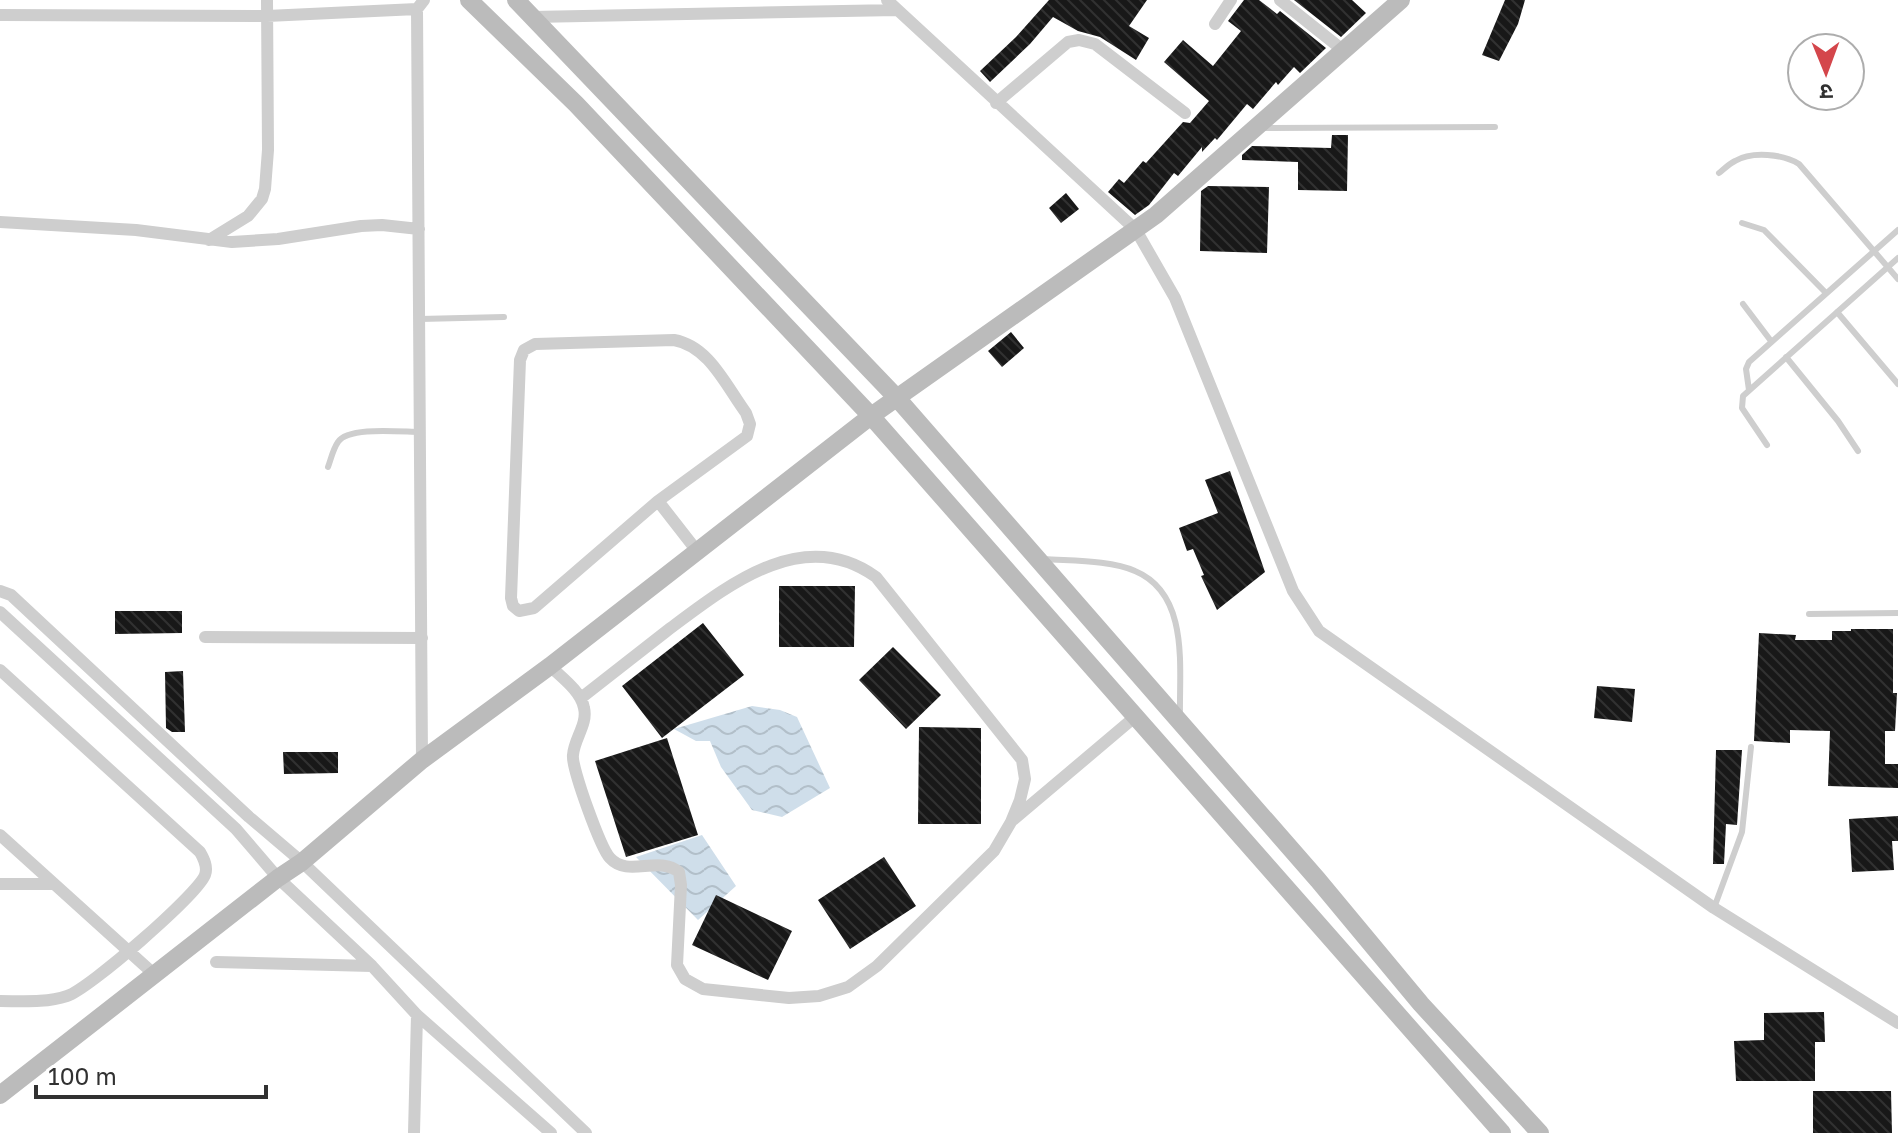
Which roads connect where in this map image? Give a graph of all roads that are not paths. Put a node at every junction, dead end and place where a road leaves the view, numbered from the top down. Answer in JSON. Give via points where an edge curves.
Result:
{"nodes":[{"id":1,"x":267,"y":0,"type":"edge"},
{"id":2,"x":469,"y":0,"type":"edge"},
{"id":3,"x":516,"y":0,"type":"edge"},
{"id":4,"x":887,"y":0,"type":"edge"},
{"id":5,"x":1231,"y":0,"type":"edge"},
{"id":6,"x":1280,"y":0,"type":"edge"},
{"id":7,"x":1401,"y":0,"type":"edge"},
{"id":8,"x":421,"y":4,"type":"edge"},
{"id":9,"x":897,"y":10,"type":"junction"},
{"id":10,"x":0,"y":15,"type":"edge"},
{"id":11,"x":267,"y":16,"type":"junction"},
{"id":12,"x":532,"y":17,"type":"junction"},
{"id":13,"x":1215,"y":24,"type":"dead end"},
{"id":14,"x":1344,"y":51,"type":"junction"},
{"id":15,"x":996,"y":103,"type":"junction"},
{"id":16,"x":1185,"y":113,"type":"dead end"},
{"id":17,"x":1495,"y":127,"type":"dead end"},
{"id":18,"x":1255,"y":128,"type":"junction"},
{"id":19,"x":1719,"y":173,"type":"dead end"},
{"id":20,"x":0,"y":222,"type":"edge"},
{"id":21,"x":1742,"y":223,"type":"dead end"},
{"id":22,"x":419,"y":229,"type":"junction"},
{"id":23,"x":1136,"y":230,"type":"junction"},
{"id":24,"x":1898,"y":230,"type":"edge"},
{"id":25,"x":209,"y":240,"type":"junction"},
{"id":26,"x":1875,"y":250,"type":"junction"},
{"id":27,"x":1898,"y":258,"type":"edge"},
{"id":28,"x":1888,"y":267,"type":"junction"},
{"id":29,"x":1898,"y":279,"type":"edge"},
{"id":30,"x":1826,"y":293,"type":"junction"},
{"id":31,"x":1743,"y":304,"type":"dead end"},
{"id":32,"x":1837,"y":312,"type":"junction"},
{"id":33,"x":504,"y":317,"type":"dead end"},
{"id":34,"x":420,"y":319,"type":"junction"},
{"id":35,"x":1771,"y":341,"type":"junction"},
{"id":36,"x":1786,"y":357,"type":"junction"},
{"id":37,"x":1898,"y":384,"type":"edge"},
{"id":38,"x":1749,"y":390,"type":"junction"},
{"id":39,"x":897,"y":398,"type":"junction"},
{"id":40,"x":871,"y":416,"type":"junction"},
{"id":41,"x":420,"y":432,"type":"junction"},
{"id":42,"x":1767,"y":445,"type":"dead end"},
{"id":43,"x":1858,"y":451,"type":"dead end"},
{"id":44,"x":328,"y":467,"type":"dead end"},
{"id":45,"x":658,"y":501,"type":"junction"},
{"id":46,"x":697,"y":551,"type":"junction"},
{"id":47,"x":1037,"y":558,"type":"junction"},
{"id":48,"x":0,"y":591,"type":"edge"},
{"id":49,"x":0,"y":612,"type":"edge"},
{"id":50,"x":1898,"y":613,"type":"edge"},
{"id":51,"x":1809,"y":614,"type":"dead end"},
{"id":52,"x":205,"y":637,"type":"dead end"},
{"id":53,"x":422,"y":638,"type":"junction"},
{"id":54,"x":550,"y":666,"type":"junction"},
{"id":55,"x":0,"y":670,"type":"edge"},
{"id":56,"x":581,"y":698,"type":"junction"},
{"id":57,"x":1136,"y":716,"type":"junction"},
{"id":58,"x":1180,"y":722,"type":"junction"},
{"id":59,"x":1751,"y":747,"type":"dead end"},
{"id":60,"x":422,"y":760,"type":"junction"},
{"id":61,"x":1011,"y":822,"type":"junction"},
{"id":62,"x":0,"y":835,"type":"edge"},
{"id":63,"x":302,"y":862,"type":"junction"},
{"id":64,"x":278,"y":878,"type":"junction"},
{"id":65,"x":0,"y":884,"type":"edge"},
{"id":66,"x":54,"y":884,"type":"junction"},
{"id":67,"x":1714,"y":908,"type":"junction"},
{"id":68,"x":129,"y":952,"type":"junction"},
{"id":69,"x":216,"y":962,"type":"dead end"},
{"id":70,"x":372,"y":966,"type":"junction"},
{"id":71,"x":155,"y":975,"type":"junction"},
{"id":72,"x":0,"y":1001,"type":"edge"},
{"id":73,"x":417,"y":1015,"type":"junction"},
{"id":74,"x":1898,"y":1023,"type":"edge"},
{"id":75,"x":0,"y":1095,"type":"edge"},
{"id":76,"x":414,"y":1128,"type":"edge"},
{"id":77,"x":425,"y":1133,"type":"edge"},
{"id":78,"x":551,"y":1133,"type":"edge"},
{"id":79,"x":586,"y":1133,"type":"edge"},
{"id":80,"x":1502,"y":1133,"type":"edge"},
{"id":81,"x":1540,"y":1133,"type":"edge"}],
"edges":[{"from":1,"to":11,"type":"street"},
{"from":2,"to":40,"type":"main road","via":[[576,104]]},
{"from":3,"to":12,"type":"main road"},
{"from":4,"to":9,"type":"street"},
{"from":5,"to":13,"type":"street"},
{"from":6,"to":14,"type":"street"},
{"from":7,"to":14,"type":"main road"},
{"from":8,"to":11,"type":"street"},
{"from":8,"to":22,"type":"street"},
{"from":9,"to":12,"type":"street"},
{"from":9,"to":15,"type":"street"},
{"from":10,"to":11,"type":"street"},
{"from":11,"to":25,"type":"street","via":[[265,189],[248,216]]},
{"from":12,"to":39,"type":"main road"},
{"from":14,"to":18,"type":"main road"},
{"from":15,"to":16,"type":"street","via":[[1068,42],[1079,40],[1095,44]]},
{"from":15,"to":23,"type":"street"},
{"from":17,"to":18,"type":"lane"},
{"from":18,"to":23,"type":"main road"},
{"from":19,"to":26,"type":"lane","via":[[1736,159],[1788,158]]},
{"from":20,"to":25,"type":"street"},
{"from":21,"to":30,"type":"lane","via":[[1768,233]]},
{"from":22,"to":25,"type":"street","via":[[372,225],[255,241]]},
{"from":22,"to":34,"type":"street"},
{"from":23,"to":39,"type":"main road"},
{"from":23,"to":67,"type":"street","via":[[1175,298],[1309,620]]},
{"from":24,"to":26,"type":"lane"},
{"from":26,"to":28,"type":"lane"},
{"from":26,"to":30,"type":"lane"},
{"from":27,"to":28,"type":"lane"},
{"from":28,"to":29,"type":"lane"},
{"from":28,"to":32,"type":"lane"},
{"from":30,"to":35,"type":"lane"},
{"from":31,"to":35,"type":"lane"},
{"from":32,"to":36,"type":"lane"},
{"from":32,"to":37,"type":"lane"},
{"from":33,"to":34,"type":"lane"},
{"from":34,"to":41,"type":"street"},
{"from":35,"to":38,"type":"lane","via":[[1747,366]]},
{"from":36,"to":38,"type":"lane"},
{"from":36,"to":43,"type":"lane"},
{"from":38,"to":42,"type":"lane","via":[[1742,408]]},
{"from":39,"to":40,"type":"main road"},
{"from":39,"to":47,"type":"main road"},
{"from":40,"to":46,"type":"main road"},
{"from":40,"to":57,"type":"main road"},
{"from":41,"to":44,"type":"lane","via":[[343,437]]},
{"from":41,"to":53,"type":"street"},
{"from":45,"to":45,"type":"street","via":[[534,608],[519,611],[513,606],[524,350],[535,344],[674,340],[701,351],[746,413],[747,436]]},
{"from":45,"to":46,"type":"street"},
{"from":46,"to":54,"type":"main road"},
{"from":47,"to":58,"type":"main road"},
{"from":47,"to":58,"type":"lane","via":[[1136,571],[1165,597],[1178,634]]},
{"from":48,"to":63,"type":"street","via":[[11,595]]},
{"from":49,"to":64,"type":"street","via":[[236,829]]},
{"from":50,"to":51,"type":"lane"},
{"from":52,"to":53,"type":"street"},
{"from":53,"to":60,"type":"street"},
{"from":54,"to":56,"type":"street"},
{"from":54,"to":60,"type":"main road"},
{"from":55,"to":68,"type":"street","via":[[206,861],[205,875]]},
{"from":56,"to":61,"type":"street","via":[[735,582],[779,562],[841,558],[876,577],[1022,760],[1025,779]]},
{"from":56,"to":61,"type":"street","via":[[585,719],[572,760],[605,852],[617,865],[665,864],[679,872],[677,965],[685,979],[703,989],[789,998],[848,987],[877,966],[994,851]]},
{"from":57,"to":61,"type":"street"},
{"from":57,"to":80,"type":"main road"},
{"from":58,"to":81,"type":"main road","via":[[1421,1004]]},
{"from":59,"to":67,"type":"lane","via":[[1742,832]]},
{"from":60,"to":63,"type":"main road"},
{"from":62,"to":66,"type":"street"},
{"from":63,"to":64,"type":"main road"},
{"from":63,"to":79,"type":"street"},
{"from":64,"to":70,"type":"street"},
{"from":64,"to":71,"type":"main road"},
{"from":65,"to":66,"type":"street"},
{"from":66,"to":68,"type":"street"},
{"from":67,"to":74,"type":"street"},
{"from":68,"to":71,"type":"street"},
{"from":68,"to":72,"type":"street","via":[[66,997]]},
{"from":69,"to":70,"type":"street"},
{"from":70,"to":73,"type":"street"},
{"from":71,"to":75,"type":"main road"},
{"from":73,"to":76,"type":"street"},
{"from":73,"to":78,"type":"street"},
{"from":76,"to":77,"type":"street"}]}
